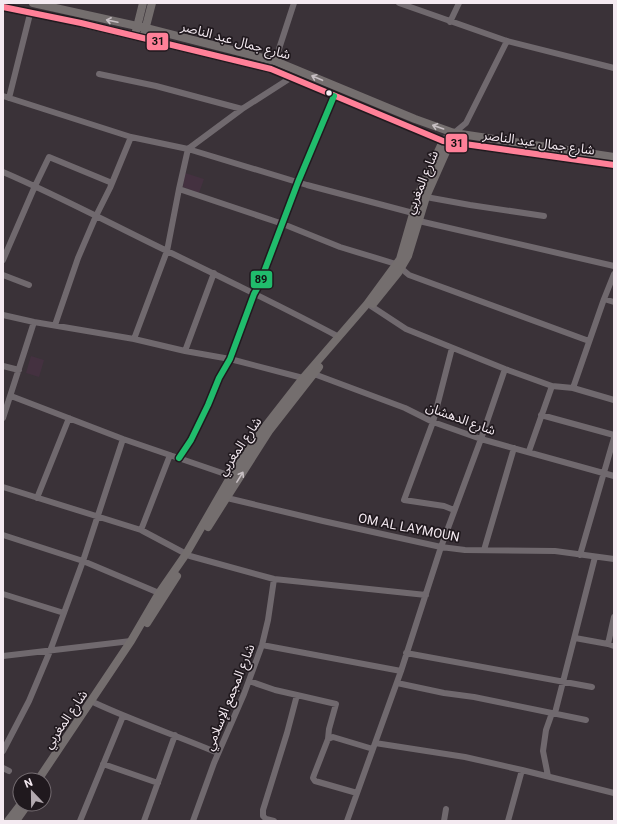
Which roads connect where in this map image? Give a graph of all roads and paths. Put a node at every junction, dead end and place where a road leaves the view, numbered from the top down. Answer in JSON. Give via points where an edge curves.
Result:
{"nodes":[{"id":1,"x":33,"y":3,"type":"edge"},
{"id":2,"x":143,"y":3,"type":"edge"},
{"id":3,"x":152,"y":3,"type":"edge"},
{"id":4,"x":294,"y":3,"type":"edge"},
{"id":5,"x":399,"y":3,"type":"edge"},
{"id":6,"x":459,"y":3,"type":"edge"},
{"id":7,"x":3,"y":7,"type":"edge"},
{"id":8,"x":30,"y":14,"type":"junction"},
{"id":9,"x":450,"y":22,"type":"junction"},
{"id":10,"x":137,"y":26,"type":"junction"},
{"id":11,"x":146,"y":28,"type":"junction"},
{"id":12,"x":139,"y":37,"type":"junction"},
{"id":13,"x":507,"y":41,"type":"junction"},
{"id":14,"x":275,"y":61,"type":"junction"},
{"id":15,"x":614,"y":68,"type":"edge"},
{"id":16,"x":99,"y":74,"type":"dead end"},
{"id":17,"x":292,"y":77,"type":"junction"},
{"id":18,"x":334,"y":96,"type":"junction"},
{"id":19,"x":6,"y":97,"type":"edge"},
{"id":20,"x":242,"y":109,"type":"junction"},
{"id":21,"x":454,"y":133,"type":"junction"},
{"id":22,"x":131,"y":137,"type":"junction"},
{"id":23,"x":447,"y":141,"type":"junction"},
{"id":24,"x":188,"y":149,"type":"junction"},
{"id":25,"x":614,"y":157,"type":"edge"},
{"id":26,"x":614,"y":165,"type":"edge"},
{"id":27,"x":3,"y":172,"type":"edge"},
{"id":28,"x":298,"y":182,"type":"junction"},
{"id":29,"x":112,"y":183,"type":"junction"},
{"id":30,"x":35,"y":186,"type":"junction"},
{"id":31,"x":179,"y":189,"type":"junction"},
{"id":32,"x":426,"y":197,"type":"junction"},
{"id":33,"x":413,"y":213,"type":"junction"},
{"id":34,"x":96,"y":216,"type":"junction"},
{"id":35,"x":544,"y":216,"type":"dead end"},
{"id":36,"x":419,"y":221,"type":"junction"},
{"id":37,"x":283,"y":224,"type":"junction"},
{"id":38,"x":167,"y":251,"type":"junction"},
{"id":39,"x":3,"y":260,"type":"edge"},
{"id":40,"x":398,"y":266,"type":"junction"},
{"id":41,"x":614,"y":266,"type":"edge"},
{"id":42,"x":214,"y":274,"type":"junction"},
{"id":43,"x":614,"y":274,"type":"edge"},
{"id":44,"x":3,"y":275,"type":"edge"},
{"id":45,"x":29,"y":285,"type":"dead end"},
{"id":46,"x":254,"y":294,"type":"junction"},
{"id":47,"x":604,"y":299,"type":"junction"},
{"id":48,"x":614,"y":302,"type":"edge"},
{"id":49,"x":371,"y":306,"type":"junction"},
{"id":50,"x":3,"y":315,"type":"edge"},
{"id":51,"x":34,"y":322,"type":"junction"},
{"id":52,"x":55,"y":325,"type":"junction"},
{"id":53,"x":339,"y":337,"type":"junction"},
{"id":54,"x":134,"y":339,"type":"junction"},
{"id":55,"x":589,"y":341,"type":"junction"},
{"id":56,"x":452,"y":348,"type":"junction"},
{"id":57,"x":185,"y":351,"type":"junction"},
{"id":58,"x":230,"y":359,"type":"junction"},
{"id":59,"x":3,"y":366,"type":"edge"},
{"id":60,"x":505,"y":369,"type":"junction"},
{"id":61,"x":19,"y":370,"type":"junction"},
{"id":62,"x":314,"y":374,"type":"junction"},
{"id":63,"x":303,"y":378,"type":"junction"},
{"id":64,"x":552,"y":386,"type":"junction"},
{"id":65,"x":573,"y":388,"type":"junction"},
{"id":66,"x":11,"y":396,"type":"junction"},
{"id":67,"x":614,"y":400,"type":"edge"},
{"id":68,"x":541,"y":415,"type":"junction"},
{"id":69,"x":3,"y":418,"type":"edge"},
{"id":70,"x":68,"y":418,"type":"junction"},
{"id":71,"x":433,"y":422,"type":"junction"},
{"id":72,"x":614,"y":437,"type":"edge"},
{"id":73,"x":123,"y":439,"type":"junction"},
{"id":74,"x":481,"y":439,"type":"junction"},
{"id":75,"x":514,"y":448,"type":"junction"},
{"id":76,"x":529,"y":451,"type":"junction"},
{"id":77,"x":170,"y":454,"type":"junction"},
{"id":78,"x":179,"y":458,"type":"junction"},
{"id":79,"x":603,"y":473,"type":"junction"},
{"id":80,"x":231,"y":476,"type":"junction"},
{"id":81,"x":614,"y":476,"type":"edge"},
{"id":82,"x":3,"y":487,"type":"edge"},
{"id":83,"x":37,"y":498,"type":"junction"},
{"id":84,"x":227,"y":498,"type":"junction"},
{"id":85,"x":454,"y":510,"type":"junction"},
{"id":86,"x":97,"y":516,"type":"junction"},
{"id":87,"x":141,"y":530,"type":"junction"},
{"id":88,"x":3,"y":535,"type":"edge"},
{"id":89,"x":441,"y":547,"type":"junction"},
{"id":90,"x":484,"y":550,"type":"junction"},
{"id":91,"x":580,"y":554,"type":"junction"},
{"id":92,"x":188,"y":555,"type":"junction"},
{"id":93,"x":595,"y":557,"type":"junction"},
{"id":94,"x":614,"y":559,"type":"edge"},
{"id":95,"x":83,"y":561,"type":"junction"},
{"id":96,"x":274,"y":579,"type":"junction"},
{"id":97,"x":159,"y":593,"type":"junction"},
{"id":98,"x":3,"y":594,"type":"edge"},
{"id":99,"x":426,"y":595,"type":"junction"},
{"id":100,"x":64,"y":613,"type":"junction"},
{"id":101,"x":614,"y":618,"type":"edge"},
{"id":102,"x":575,"y":638,"type":"junction"},
{"id":103,"x":131,"y":641,"type":"junction"},
{"id":104,"x":262,"y":645,"type":"junction"},
{"id":105,"x":611,"y":645,"type":"edge"},
{"id":106,"x":50,"y":651,"type":"junction"},
{"id":107,"x":406,"y":654,"type":"junction"},
{"id":108,"x":3,"y":656,"type":"edge"},
{"id":109,"x":401,"y":671,"type":"junction"},
{"id":110,"x":249,"y":681,"type":"junction"},
{"id":111,"x":562,"y":682,"type":"junction"},
{"id":112,"x":397,"y":683,"type":"junction"},
{"id":113,"x":592,"y":687,"type":"dead end"},
{"id":114,"x":297,"y":695,"type":"junction"},
{"id":115,"x":95,"y":703,"type":"junction"},
{"id":116,"x":553,"y":713,"type":"junction"},
{"id":117,"x":123,"y":716,"type":"junction"},
{"id":118,"x":586,"y":720,"type":"dead end"},
{"id":119,"x":175,"y":735,"type":"junction"},
{"id":120,"x":328,"y":739,"type":"junction"},
{"id":121,"x":374,"y":746,"type":"junction"},
{"id":122,"x":3,"y":751,"type":"edge"},
{"id":123,"x":218,"y":754,"type":"junction"},
{"id":124,"x":103,"y":764,"type":"junction"},
{"id":125,"x":522,"y":770,"type":"junction"},
{"id":126,"x":43,"y":772,"type":"edge"},
{"id":127,"x":50,"y":772,"type":"edge"},
{"id":128,"x":548,"y":776,"type":"junction"},
{"id":129,"x":158,"y":783,"type":"junction"},
{"id":130,"x":357,"y":793,"type":"junction"},
{"id":131,"x":614,"y":793,"type":"edge"},
{"id":132,"x":446,"y":809,"type":"dead end"},
{"id":133,"x":15,"y":812,"type":"edge"},
{"id":134,"x":22,"y":812,"type":"edge"},
{"id":135,"x":8,"y":821,"type":"edge"},
{"id":136,"x":16,"y":821,"type":"edge"},
{"id":137,"x":80,"y":821,"type":"edge"},
{"id":138,"x":144,"y":821,"type":"edge"},
{"id":139,"x":193,"y":821,"type":"edge"},
{"id":140,"x":274,"y":821,"type":"edge"},
{"id":141,"x":347,"y":821,"type":"edge"},
{"id":142,"x":444,"y":821,"type":"edge"},
{"id":143,"x":508,"y":821,"type":"edge"}],
"edges":[{"from":10,"to":1,"type":"main road","name":"شارع جمال عبد الناصر","one_way":true},
{"from":2,"to":10,"type":"main road"},
{"from":3,"to":11,"type":"main road"},
{"from":4,"to":14,"type":"street"},
{"from":5,"to":9,"type":"street"},
{"from":6,"to":9,"type":"street"},
{"from":7,"to":8,"type":"main road","name":"شارع جمال عبد الناصر"},
{"from":8,"to":12,"type":"main road","name":"شارع جمال عبد الناصر"},
{"from":8,"to":19,"type":"street"},
{"from":9,"to":13,"type":"street"},
{"from":10,"to":11,"type":"main road","name":"شارع جمال عبد الناصر"},
{"from":10,"to":12,"type":"main road"},
{"from":11,"to":12,"type":"main road"},
{"from":11,"to":14,"type":"main road","name":"شارع جمال عبد الناصر"},
{"from":12,"to":17,"type":"main road","name":"شارع جمال عبد الناصر","via":[[271,69]]},
{"from":13,"to":15,"type":"street"},
{"from":13,"to":21,"type":"street","via":[[466,123]]},
{"from":21,"to":14,"type":"main road","name":"شارع جمال عبد الناصر","one_way":true},
{"from":16,"to":20,"type":"street"},
{"from":17,"to":18,"type":"main road","name":"شارع جمال عبد الناصر"},
{"from":17,"to":20,"type":"street"},
{"from":18,"to":23,"type":"main road","name":"شارع جمال عبد الناصر"},
{"from":18,"to":28,"type":"street"},
{"from":19,"to":22,"type":"street"},
{"from":20,"to":24,"type":"street"},
{"from":21,"to":23,"type":"main road","name":"شارع المغربي"},
{"from":21,"to":25,"type":"main road","name":"شارع جمال عبد الناصر"},
{"from":22,"to":24,"type":"street"},
{"from":22,"to":29,"type":"street"},
{"from":23,"to":26,"type":"main road","name":"شارع جمال عبد الناصر"},
{"from":23,"to":32,"type":"main road","name":"شارع المغربي"},
{"from":23,"to":33,"type":"main road","name":"شارع المغربي","via":[[419,192]]},
{"from":24,"to":28,"type":"street"},
{"from":24,"to":31,"type":"street"},
{"from":27,"to":30,"type":"street"},
{"from":28,"to":33,"type":"street"},
{"from":28,"to":37,"type":"street"},
{"from":29,"to":30,"type":"street","via":[[49,157]]},
{"from":29,"to":34,"type":"street"},
{"from":30,"to":34,"type":"street"},
{"from":30,"to":39,"type":"street"},
{"from":31,"to":37,"type":"street"},
{"from":31,"to":38,"type":"street"},
{"from":32,"to":35,"type":"street"},
{"from":32,"to":36,"type":"main road","name":"شارع المغربي"},
{"from":33,"to":40,"type":"main road","name":"شارع المغربي"},
{"from":34,"to":38,"type":"street"},
{"from":34,"to":52,"type":"street","via":[[78,258]]},
{"from":36,"to":40,"type":"main road","name":"شارع المغربي","via":[[408,256]]},
{"from":36,"to":41,"type":"street"},
{"from":37,"to":40,"type":"street"},
{"from":37,"to":46,"type":"street"},
{"from":38,"to":42,"type":"street"},
{"from":38,"to":54,"type":"street"},
{"from":40,"to":49,"type":"main road","name":"شارع المغربي"},
{"from":40,"to":53,"type":"main road","name":"شارع المغربي"},
{"from":40,"to":55,"type":"street","via":[[409,276]]},
{"from":42,"to":46,"type":"street"},
{"from":42,"to":57,"type":"street"},
{"from":43,"to":47,"type":"street"},
{"from":44,"to":45,"type":"street"},
{"from":46,"to":53,"type":"street"},
{"from":46,"to":58,"type":"street"},
{"from":47,"to":48,"type":"street"},
{"from":47,"to":55,"type":"street"},
{"from":49,"to":56,"type":"street","via":[[406,329]]},
{"from":49,"to":62,"type":"main road","name":"شارع المغربي"},
{"from":50,"to":51,"type":"street"},
{"from":51,"to":52,"type":"street"},
{"from":51,"to":61,"type":"street"},
{"from":52,"to":54,"type":"street"},
{"from":53,"to":63,"type":"main road","name":"شارع المغربي"},
{"from":54,"to":57,"type":"street"},
{"from":55,"to":65,"type":"street"},
{"from":56,"to":60,"type":"street"},
{"from":56,"to":71,"type":"street"},
{"from":57,"to":58,"type":"street"},
{"from":58,"to":63,"type":"street"},
{"from":58,"to":78,"type":"street","via":[[191,440]]},
{"from":59,"to":61,"type":"street"},
{"from":60,"to":64,"type":"street"},
{"from":60,"to":74,"type":"street"},
{"from":61,"to":66,"type":"street"},
{"from":62,"to":63,"type":"street"},
{"from":62,"to":71,"type":"street","name":"شارع الدهشان","via":[[405,408]]},
{"from":84,"to":62,"type":"main road","name":"شارع المغربي","one_way":true,"via":[[269,431]]},
{"from":63,"to":80,"type":"main road","name":"شارع المغربي"},
{"from":64,"to":65,"type":"street"},
{"from":64,"to":68,"type":"street"},
{"from":65,"to":67,"type":"street"},
{"from":66,"to":69,"type":"street"},
{"from":66,"to":70,"type":"street"},
{"from":68,"to":72,"type":"street"},
{"from":68,"to":76,"type":"street"},
{"from":70,"to":73,"type":"street"},
{"from":70,"to":83,"type":"street"},
{"from":71,"to":74,"type":"street","name":"شارع الدهشان"},
{"from":71,"to":85,"type":"street","via":[[404,500]]},
{"from":72,"to":79,"type":"street"},
{"from":73,"to":77,"type":"street"},
{"from":73,"to":86,"type":"street"},
{"from":74,"to":75,"type":"street","name":"شارع الدهشان"},
{"from":74,"to":85,"type":"street"},
{"from":75,"to":76,"type":"street","name":"شارع الدهشان"},
{"from":75,"to":90,"type":"street"},
{"from":76,"to":79,"type":"street","name":"شارع الدهشان"},
{"from":77,"to":78,"type":"street"},
{"from":77,"to":87,"type":"street"},
{"from":78,"to":80,"type":"street"},
{"from":79,"to":81,"type":"street","name":"شارع الدهشان"},
{"from":79,"to":91,"type":"street"},
{"from":80,"to":92,"type":"main road","name":"شارع المغربي"},
{"from":82,"to":83,"type":"street"},
{"from":83,"to":86,"type":"street"},
{"from":84,"to":89,"type":"street","name":"OM AL LAYMOUN"},
{"from":84,"to":92,"type":"main road","name":"شارع المغربي"},
{"from":85,"to":89,"type":"street"},
{"from":86,"to":87,"type":"street"},
{"from":86,"to":95,"type":"street"},
{"from":87,"to":92,"type":"street"},
{"from":88,"to":95,"type":"street"},
{"from":89,"to":90,"type":"street","name":"OM AL LAYMOUN"},
{"from":89,"to":99,"type":"street"},
{"from":90,"to":91,"type":"street","name":"OM AL LAYMOUN"},
{"from":91,"to":93,"type":"street","name":"OM AL LAYMOUN"},
{"from":92,"to":96,"type":"street"},
{"from":92,"to":97,"type":"main road","name":"شارع المغربي"},
{"from":92,"to":115,"type":"main road","name":"شارع المغربي"},
{"from":93,"to":94,"type":"street","name":"OM AL LAYMOUN"},
{"from":93,"to":102,"type":"street"},
{"from":95,"to":97,"type":"street"},
{"from":95,"to":100,"type":"street"},
{"from":96,"to":99,"type":"street"},
{"from":96,"to":104,"type":"street","name":"شارع المجمع الإسلامي"},
{"from":97,"to":103,"type":"main road","name":"شارع المغربي"},
{"from":98,"to":100,"type":"street"},
{"from":99,"to":107,"type":"street"},
{"from":100,"to":106,"type":"street"},
{"from":101,"to":105,"type":"street"},
{"from":102,"to":105,"type":"street"},
{"from":102,"to":111,"type":"street"},
{"from":103,"to":106,"type":"street"},
{"from":103,"to":126,"type":"main road","name":"شارع المغربي"},
{"from":104,"to":109,"type":"street"},
{"from":104,"to":110,"type":"street","name":"شارع المجمع الإسلامي"},
{"from":106,"to":108,"type":"street"},
{"from":106,"to":122,"type":"street","via":[[29,701]]},
{"from":107,"to":109,"type":"street"},
{"from":107,"to":111,"type":"street"},
{"from":109,"to":112,"type":"street"},
{"from":110,"to":114,"type":"street"},
{"from":110,"to":123,"type":"street","name":"شارع المجمع الإسلامي"},
{"from":111,"to":113,"type":"street"},
{"from":111,"to":116,"type":"street"},
{"from":112,"to":116,"type":"street"},
{"from":112,"to":121,"type":"street"},
{"from":114,"to":120,"type":"street","via":[[336,704]]},
{"from":114,"to":140,"type":"street","via":[[263,810],[263,816]]},
{"from":115,"to":117,"type":"street"},
{"from":115,"to":127,"type":"main road","name":"شارع المغربي"},
{"from":116,"to":118,"type":"street"},
{"from":116,"to":128,"type":"street","via":[[546,730],[543,751]]},
{"from":117,"to":119,"type":"street"},
{"from":117,"to":124,"type":"street"},
{"from":119,"to":123,"type":"street"},
{"from":119,"to":129,"type":"street"},
{"from":120,"to":121,"type":"street","via":[[333,737]]},
{"from":120,"to":130,"type":"street","via":[[313,778],[315,781]]},
{"from":121,"to":125,"type":"street","via":[[465,757]]},
{"from":121,"to":130,"type":"street"},
{"from":123,"to":139,"type":"street","name":"شارع المجمع الإسلامي"},
{"from":124,"to":129,"type":"street"},
{"from":124,"to":137,"type":"street"},
{"from":125,"to":128,"type":"street"},
{"from":125,"to":143,"type":"street"},
{"from":128,"to":131,"type":"street"},
{"from":129,"to":138,"type":"street"},
{"from":130,"to":141,"type":"street"},
{"from":132,"to":142,"type":"street"},
{"from":133,"to":135,"type":"main road"},
{"from":134,"to":136,"type":"main road"}]}
